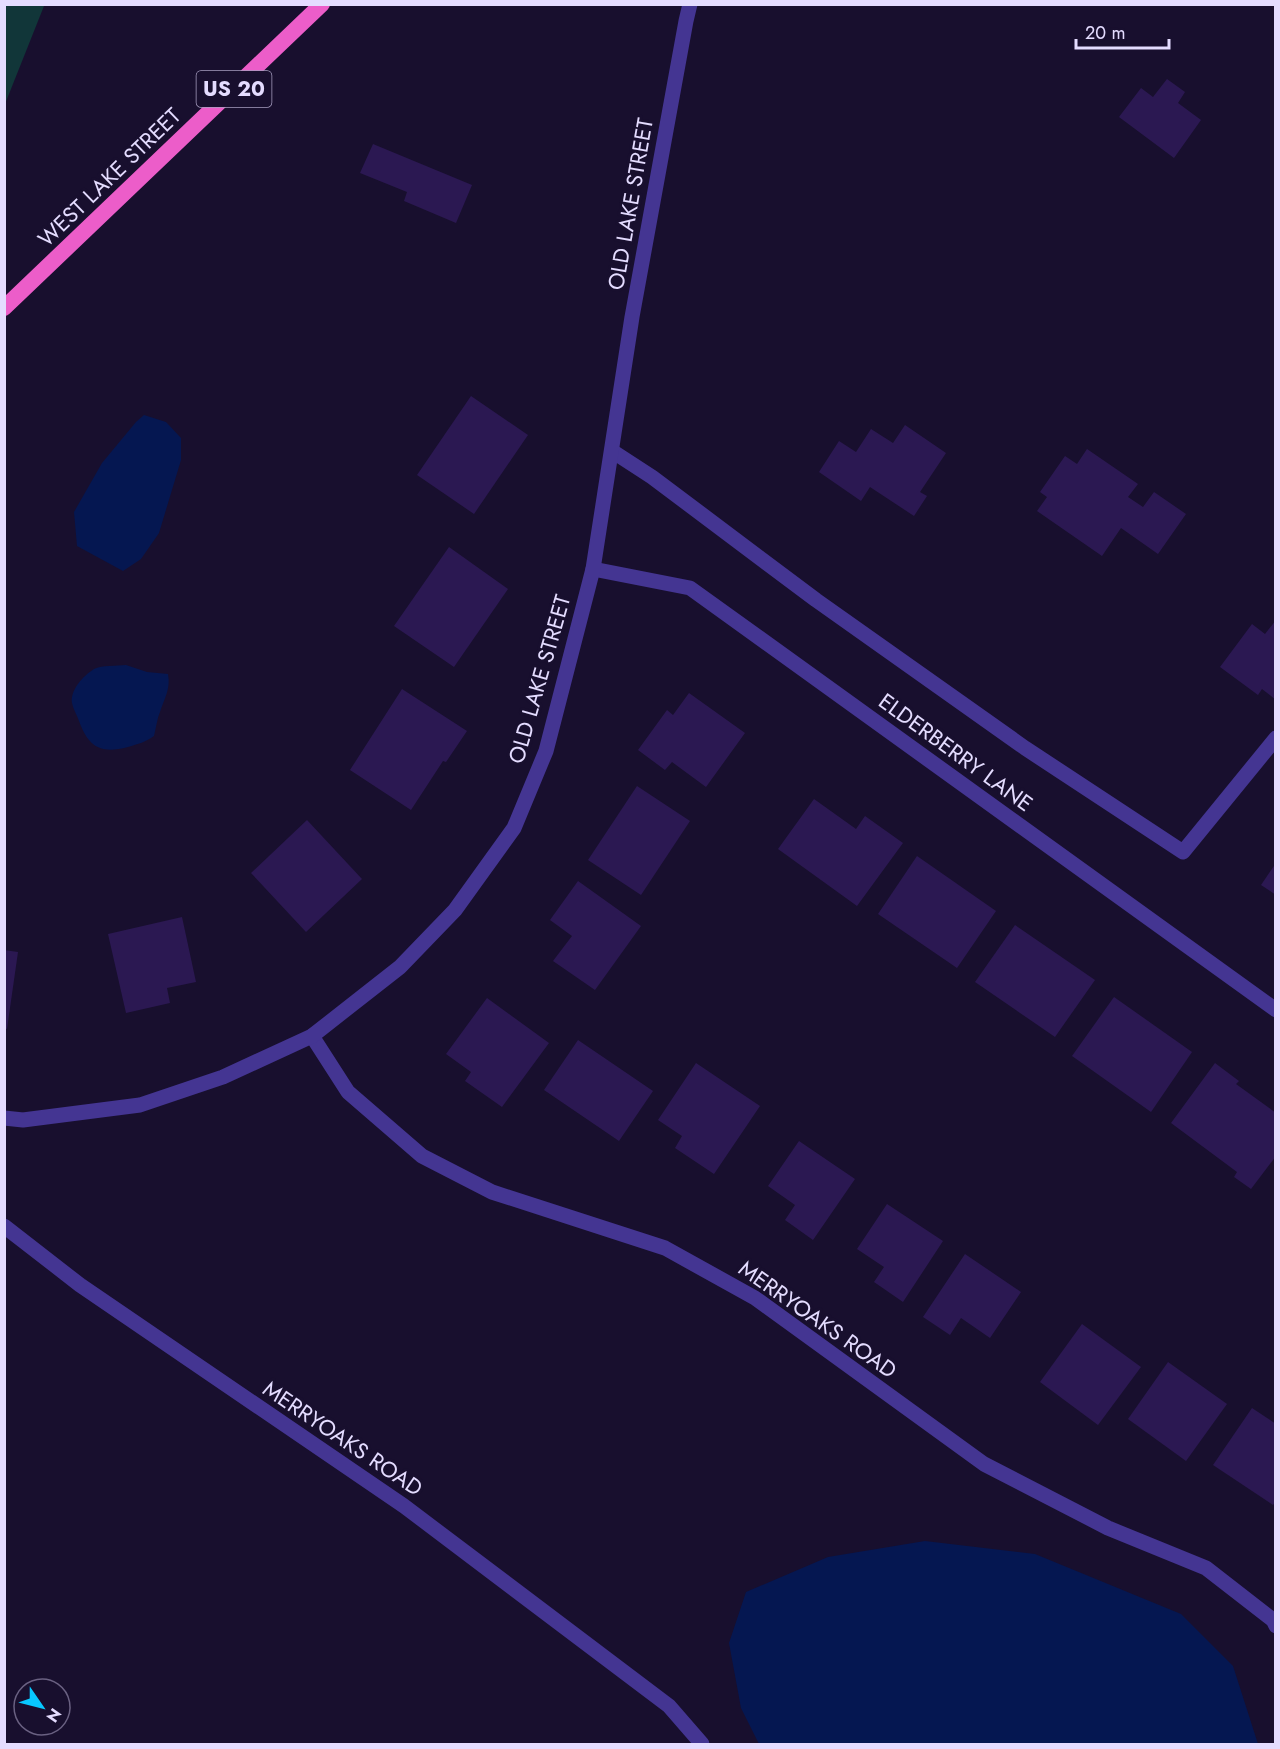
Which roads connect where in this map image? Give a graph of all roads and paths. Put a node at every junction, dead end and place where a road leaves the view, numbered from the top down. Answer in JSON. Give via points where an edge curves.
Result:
{"nodes":[{"id":1,"x":322,"y":4,"type":"edge"},
{"id":2,"x":690,"y":4,"type":"edge"},
{"id":3,"x":4,"y":308,"type":"edge"},
{"id":4,"x":612,"y":451,"type":"junction"},
{"id":5,"x":593,"y":569,"type":"junction"},
{"id":6,"x":1275,"y":738,"type":"edge"},
{"id":7,"x":1275,"y":1010,"type":"edge"},
{"id":8,"x":312,"y":1036,"type":"junction"},
{"id":9,"x":4,"y":1118,"type":"edge"},
{"id":10,"x":4,"y":1226,"type":"edge"},
{"id":11,"x":1275,"y":1626,"type":"edge"},
{"id":12,"x":702,"y":1744,"type":"edge"}],
"edges":[{"from":1,"to":3,"type":"highway","name":"WEST LAKE STREET","number":"US 20"},
{"from":2,"to":4,"type":"street","name":"OLD LAKE STREET","via":[[632,317]]},
{"from":4,"to":5,"type":"street","name":"OLD LAKE STREET"},
{"from":4,"to":6,"type":"street","via":[[1025,748],[1183,852]]},
{"from":5,"to":7,"type":"street","name":"ELDERBERRY LANE","via":[[690,588]]},
{"from":5,"to":8,"type":"street","name":"OLD LAKE STREET","via":[[546,751],[514,828],[455,910],[400,967]]},
{"from":8,"to":9,"type":"street","name":"OLD LAKE STREET","via":[[223,1077],[140,1105],[23,1120]]},
{"from":8,"to":11,"type":"street","name":"MERRYOAKS ROAD","via":[[348,1092],[422,1156],[492,1192],[665,1248],[755,1298],[984,1464],[1108,1528],[1206,1568],[1273,1620]]},
{"from":10,"to":12,"type":"street","name":"MERRYOAKS ROAD","via":[[80,1286],[404,1506],[669,1706]]}]}
